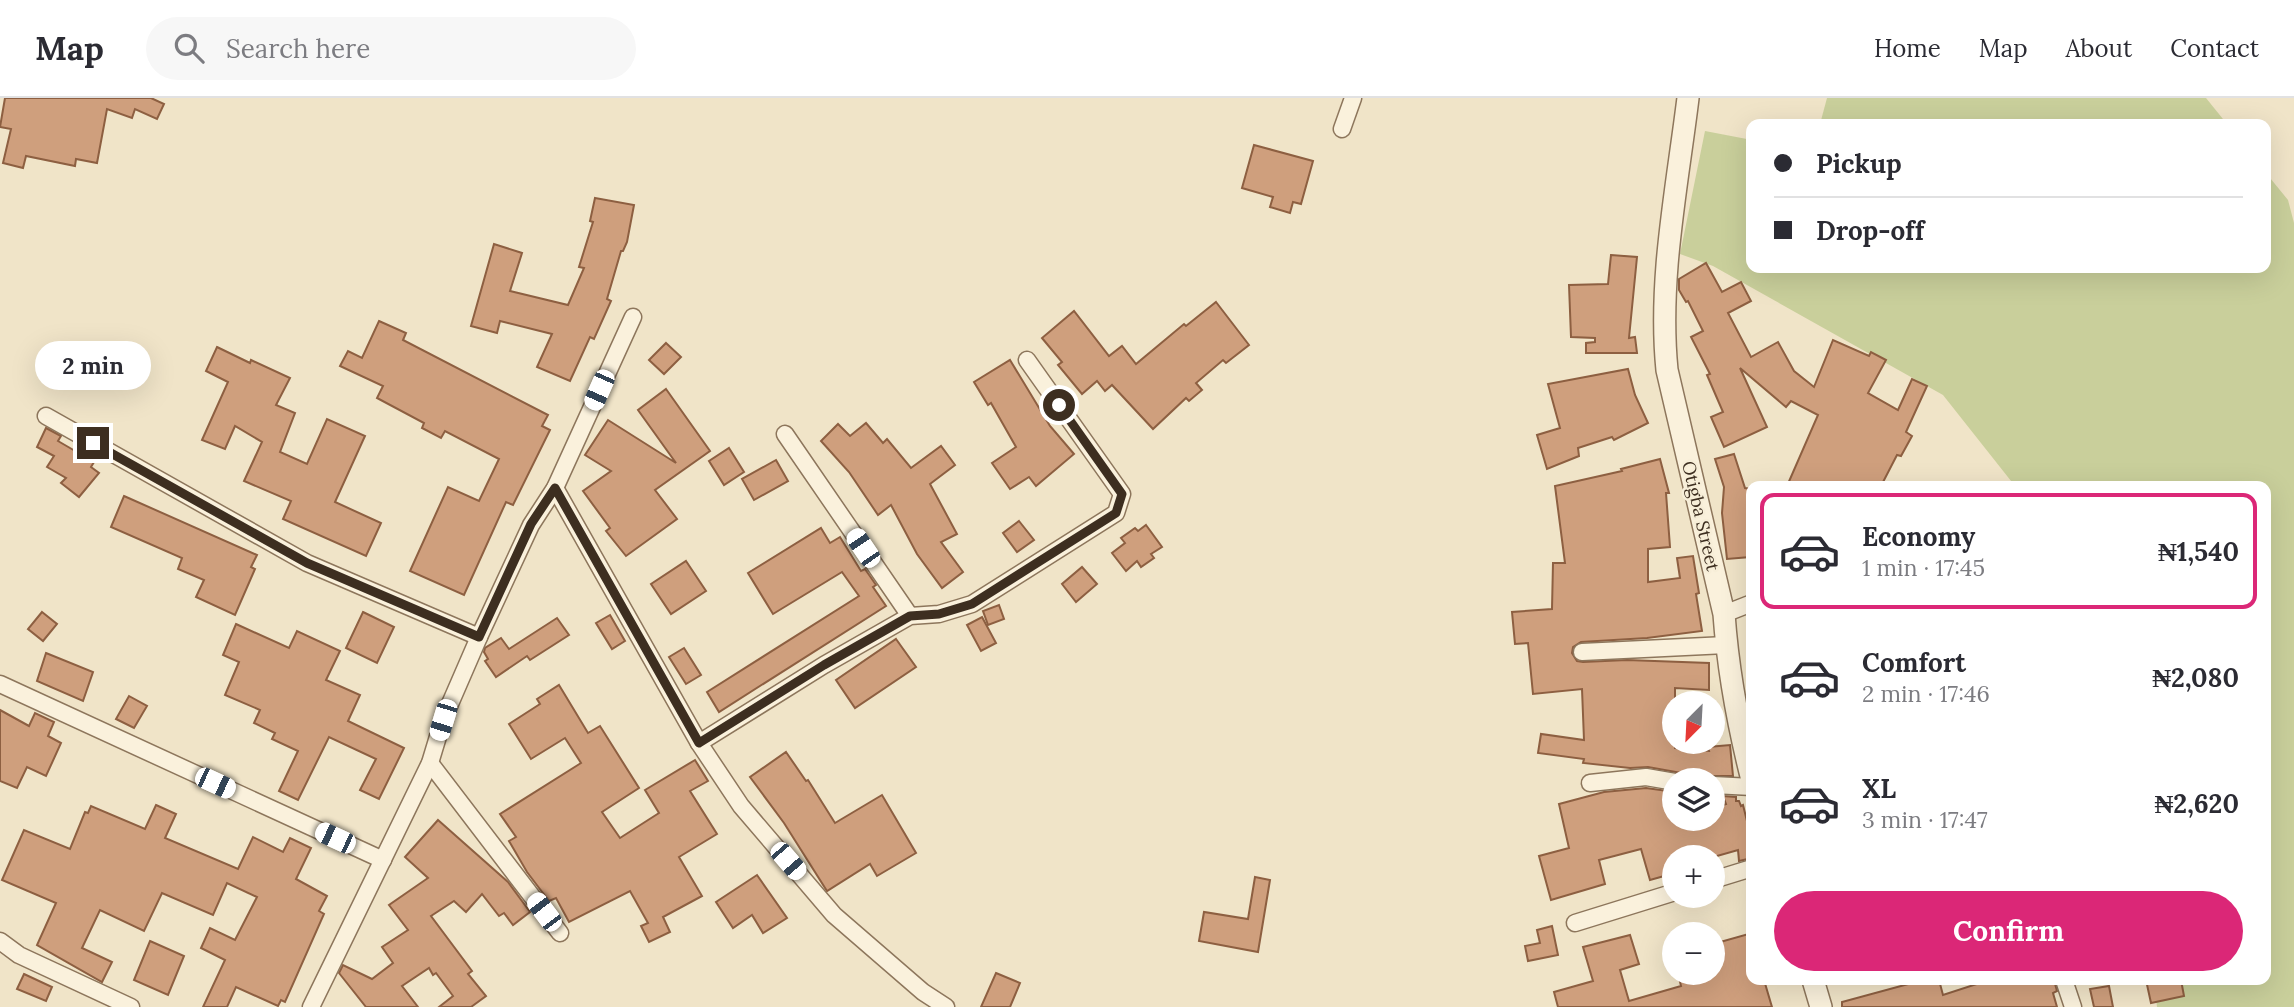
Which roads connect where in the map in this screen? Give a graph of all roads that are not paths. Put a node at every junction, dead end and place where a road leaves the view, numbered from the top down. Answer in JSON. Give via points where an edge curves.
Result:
{"nodes":[{"id":1,"x":1353,"y":98,"type":"edge"},
{"id":2,"x":1688,"y":98,"type":"edge"},
{"id":3,"x":1342,"y":129,"type":"dead end"},
{"id":4,"x":633,"y":317,"type":"dead end"},
{"id":5,"x":1027,"y":360,"type":"dead end"},
{"id":6,"x":46,"y":416,"type":"dead end"},
{"id":7,"x":785,"y":434,"type":"dead end"},
{"id":8,"x":555,"y":488,"type":"junction"},
{"id":9,"x":1746,"y":605,"type":"edge"},
{"id":10,"x":1724,"y":614,"type":"junction"},
{"id":11,"x":910,"y":616,"type":"junction"},
{"id":12,"x":479,"y":637,"type":"junction"},
{"id":13,"x":1726,"y":645,"type":"junction"},
{"id":14,"x":1582,"y":652,"type":"dead end"},
{"id":15,"x":0,"y":684,"type":"edge"},
{"id":16,"x":1746,"y":733,"type":"edge"},
{"id":17,"x":699,"y":743,"type":"junction"},
{"id":18,"x":430,"y":763,"type":"junction"},
{"id":19,"x":1662,"y":780,"type":"edge"},
{"id":20,"x":1590,"y":783,"type":"dead end"},
{"id":21,"x":1725,"y":786,"type":"edge"},
{"id":22,"x":1746,"y":787,"type":"edge"},
{"id":23,"x":383,"y":860,"type":"junction"},
{"id":24,"x":1746,"y":869,"type":"edge"},
{"id":25,"x":1725,"y":876,"type":"edge"},
{"id":26,"x":1662,"y":896,"type":"edge"},
{"id":27,"x":1575,"y":923,"type":"dead end"},
{"id":28,"x":560,"y":933,"type":"dead end"},
{"id":29,"x":0,"y":941,"type":"edge"},
{"id":30,"x":1814,"y":985,"type":"edge"},
{"id":31,"x":2066,"y":985,"type":"edge"},
{"id":32,"x":131,"y":1007,"type":"edge"},
{"id":33,"x":311,"y":1007,"type":"edge"},
{"id":34,"x":946,"y":1007,"type":"edge"},
{"id":35,"x":1821,"y":1007,"type":"edge"},
{"id":36,"x":2073,"y":1007,"type":"edge"}],
"edges":[{"from":1,"to":3,"type":"street"},
{"from":2,"to":10,"type":"street","name":"Otigba Street","via":[[1668,250],[1664,342]]},
{"from":4,"to":8,"type":"street"},
{"from":5,"to":11,"type":"street","via":[[1122,494],[1116,513],[972,604],[939,614]]},
{"from":6,"to":12,"type":"street","via":[[307,563]]},
{"from":7,"to":11,"type":"street"},
{"from":8,"to":12,"type":"street","via":[[531,524]]},
{"from":8,"to":17,"type":"street"},
{"from":9,"to":10,"type":"street"},
{"from":10,"to":13,"type":"street","name":"Otigba Street"},
{"from":11,"to":17,"type":"street"},
{"from":12,"to":18,"type":"street"},
{"from":13,"to":14,"type":"street"},
{"from":13,"to":16,"type":"street","name":"Otigba Street"},
{"from":15,"to":23,"type":"street"},
{"from":17,"to":34,"type":"street","via":[[741,806],[835,915]]},
{"from":18,"to":23,"type":"street"},
{"from":18,"to":28,"type":"street"},
{"from":19,"to":20,"type":"street"},
{"from":21,"to":22,"type":"street"},
{"from":23,"to":33,"type":"street"},
{"from":24,"to":25,"type":"street"},
{"from":26,"to":27,"type":"street"},
{"from":29,"to":32,"type":"street","via":[[19,955]]},
{"from":30,"to":35,"type":"street"},
{"from":31,"to":36,"type":"street"}]}
